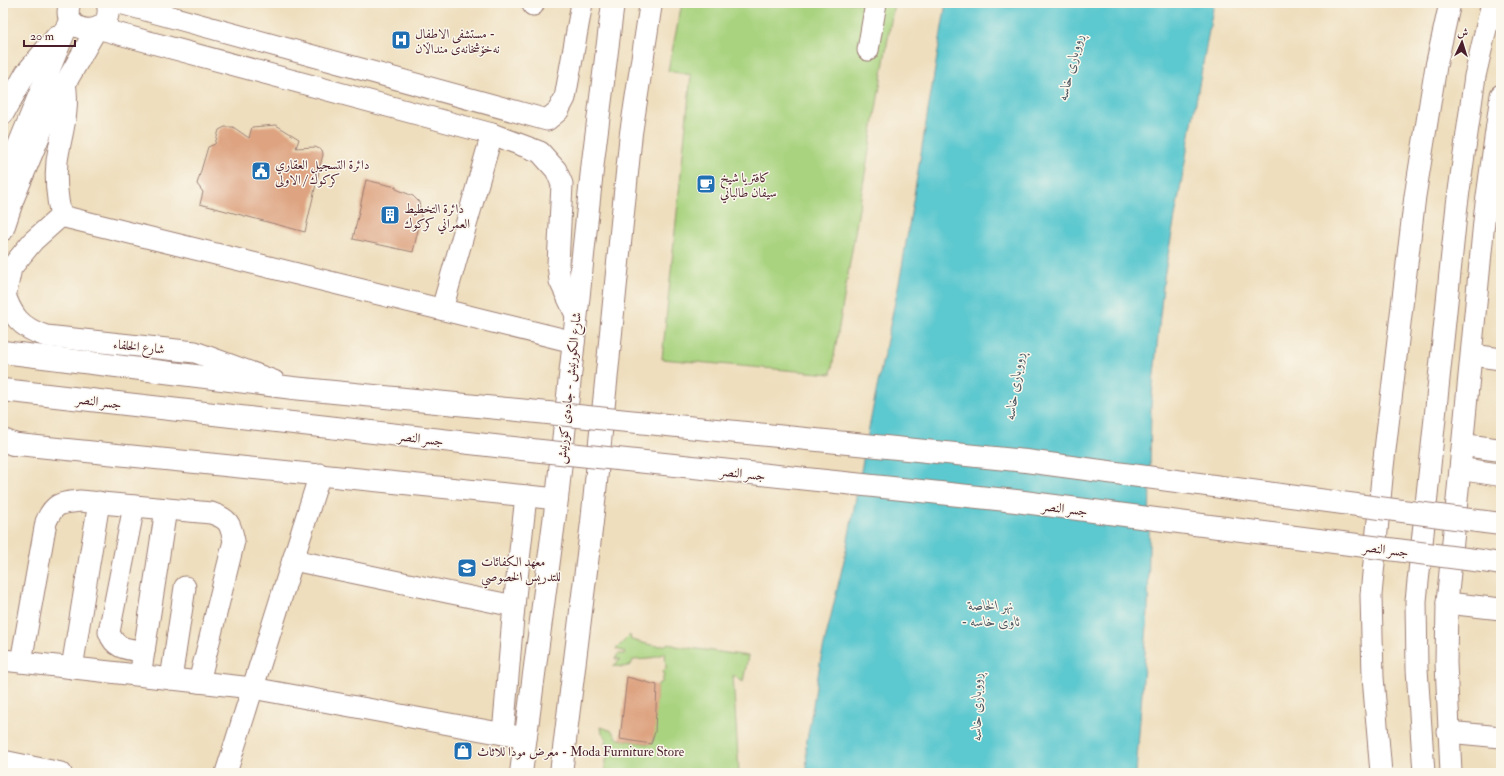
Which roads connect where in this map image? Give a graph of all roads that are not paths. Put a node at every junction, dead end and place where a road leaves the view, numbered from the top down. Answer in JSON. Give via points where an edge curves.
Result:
{"nodes":[{"id":1,"x":107,"y":3,"type":"edge"},
{"id":2,"x":120,"y":3,"type":"edge"},
{"id":3,"x":582,"y":3,"type":"edge"},
{"id":4,"x":613,"y":3,"type":"edge"},
{"id":5,"x":650,"y":3,"type":"edge"},
{"id":6,"x":876,"y":3,"type":"edge"},
{"id":7,"x":1450,"y":3,"type":"edge"},
{"id":8,"x":1492,"y":3,"type":"edge"},
{"id":9,"x":70,"y":11,"type":"edge"},
{"id":10,"x":97,"y":28,"type":"junction"},
{"id":11,"x":868,"y":50,"type":"dead end"},
{"id":12,"x":65,"y":82,"type":"junction"},
{"id":13,"x":1501,"y":95,"type":"edge"},
{"id":14,"x":3,"y":114,"type":"edge"},
{"id":15,"x":547,"y":120,"type":"junction"},
{"id":16,"x":492,"y":134,"type":"junction"},
{"id":17,"x":540,"y":152,"type":"junction"},
{"id":18,"x":3,"y":183,"type":"edge"},
{"id":19,"x":1493,"y":212,"type":"edge"},
{"id":20,"x":61,"y":216,"type":"junction"},
{"id":21,"x":3,"y":230,"type":"edge"},
{"id":22,"x":1454,"y":244,"type":"junction"},
{"id":23,"x":4,"y":293,"type":"edge"},
{"id":24,"x":442,"y":310,"type":"junction"},
{"id":25,"x":1476,"y":312,"type":"junction"},
{"id":26,"x":576,"y":315,"type":"junction"},
{"id":27,"x":574,"y":342,"type":"junction"},
{"id":28,"x":3,"y":352,"type":"edge"},
{"id":29,"x":1472,"y":355,"type":"junction"},
{"id":30,"x":1501,"y":359,"type":"edge"},
{"id":31,"x":293,"y":388,"type":"junction"},
{"id":32,"x":4,"y":390,"type":"edge"},
{"id":33,"x":6,"y":442,"type":"edge"},
{"id":34,"x":1464,"y":445,"type":"junction"},
{"id":35,"x":1501,"y":450,"type":"edge"},
{"id":36,"x":1461,"y":469,"type":"junction"},
{"id":37,"x":320,"y":474,"type":"junction"},
{"id":38,"x":1501,"y":475,"type":"edge"},
{"id":39,"x":526,"y":496,"type":"junction"},
{"id":40,"x":557,"y":499,"type":"junction"},
{"id":41,"x":99,"y":502,"type":"junction"},
{"id":42,"x":134,"y":506,"type":"junction"},
{"id":43,"x":166,"y":509,"type":"junction"},
{"id":44,"x":1493,"y":523,"type":"edge"},
{"id":45,"x":292,"y":560,"type":"junction"},
{"id":46,"x":1491,"y":562,"type":"edge"},
{"id":47,"x":185,"y":587,"type":"dead end"},
{"id":48,"x":1447,"y":603,"type":"junction"},
{"id":49,"x":514,"y":606,"type":"junction"},
{"id":50,"x":1501,"y":609,"type":"edge"},
{"id":51,"x":144,"y":651,"type":"junction"},
{"id":52,"x":12,"y":661,"type":"edge"},
{"id":53,"x":72,"y":668,"type":"junction"},
{"id":54,"x":141,"y":675,"type":"junction"},
{"id":55,"x":171,"y":679,"type":"junction"},
{"id":56,"x":199,"y":682,"type":"junction"},
{"id":57,"x":252,"y":688,"type":"junction"},
{"id":58,"x":1448,"y":732,"type":"junction"},
{"id":59,"x":503,"y":734,"type":"junction"},
{"id":60,"x":1501,"y":737,"type":"edge"},
{"id":61,"x":526,"y":738,"type":"junction"},
{"id":62,"x":3,"y":761,"type":"edge"},
{"id":63,"x":61,"y":773,"type":"edge"},
{"id":64,"x":226,"y":773,"type":"edge"},
{"id":65,"x":521,"y":773,"type":"edge"},
{"id":66,"x":561,"y":773,"type":"edge"},
{"id":67,"x":1381,"y":773,"type":"edge"},
{"id":68,"x":1424,"y":773,"type":"edge"},
{"id":69,"x":1451,"y":773,"type":"edge"}],
"edges":[{"from":1,"to":10,"type":"street","via":[[106,20]]},
{"from":2,"to":15,"type":"street"},
{"from":3,"to":15,"type":"street","via":[[565,98],[558,111]]},
{"from":4,"to":26,"type":"main road","name":"شارع الكورنيش - جادەی کۆرنیش"},
{"from":5,"to":66,"type":"main road","via":[[631,133],[592,522]]},
{"from":6,"to":11,"type":"street"},
{"from":7,"to":67,"type":"street","via":[[1436,66],[1415,196],[1383,467],[1371,595],[1373,678]]},
{"from":8,"to":22,"type":"street","via":[[1475,76]]},
{"from":9,"to":10,"type":"street","via":[[79,28]]},
{"from":9,"to":14,"type":"street","via":[[26,72]]},
{"from":9,"to":18,"type":"street"},
{"from":10,"to":12,"type":"street"},
{"from":10,"to":16,"type":"street"},
{"from":12,"to":20,"type":"street","via":[[68,102],[56,176]]},
{"from":12,"to":21,"type":"street","via":[[50,110]]},
{"from":13,"to":19,"type":"street"},
{"from":15,"to":17,"type":"street"},
{"from":16,"to":17,"type":"street"},
{"from":16,"to":24,"type":"street"},
{"from":17,"to":26,"type":"street","via":[[556,170],[562,184],[560,281]]},
{"from":19,"to":25,"type":"street"},
{"from":20,"to":23,"type":"street","via":[[33,241],[11,268]]},
{"from":20,"to":24,"type":"street"},
{"from":22,"to":25,"type":"street"},
{"from":22,"to":68,"type":"street","via":[[1416,601],[1417,669]]},
{"from":23,"to":31,"type":"street","name":"شارع الخلفاء","via":[[23,326],[46,336],[195,352]]},
{"from":24,"to":27,"type":"street"},
{"from":25,"to":29,"type":"street"},
{"from":26,"to":27,"type":"main road","name":"شارع الكورنيش - جادەی کۆرنیش"},
{"from":27,"to":40,"type":"main road","name":"شارع الكورنيش - جادەی کۆرنیش"},
{"from":28,"to":31,"type":"main road"},
{"from":29,"to":30,"type":"street"},
{"from":29,"to":34,"type":"street"},
{"from":31,"to":44,"type":"main road","bridge":true,"via":[[1026,461]]},
{"from":32,"to":46,"type":"main road","name":"جسر النصر","bridge":true,"via":[[522,449],[1016,501]]},
{"from":33,"to":37,"type":"street"},
{"from":34,"to":35,"type":"main road"},
{"from":34,"to":36,"type":"street"},
{"from":36,"to":38,"type":"main road"},
{"from":36,"to":48,"type":"street"},
{"from":37,"to":39,"type":"street"},
{"from":37,"to":45,"type":"street"},
{"from":39,"to":40,"type":"street"},
{"from":39,"to":49,"type":"street"},
{"from":40,"to":61,"type":"main road","name":"شارع الكورنيش - جادەی کۆرنیش"},
{"from":41,"to":42,"type":"street"},
{"from":41,"to":52,"type":"street","via":[[62,502],[52,509],[46,522]]},
{"from":41,"to":53,"type":"street"},
{"from":42,"to":43,"type":"street"},
{"from":42,"to":51,"type":"street","via":[[110,632],[112,641],[122,648]]},
{"from":43,"to":51,"type":"street"},
{"from":43,"to":56,"type":"street","via":[[211,513],[225,518],[234,541]]},
{"from":45,"to":49,"type":"street"},
{"from":45,"to":57,"type":"street"},
{"from":47,"to":55,"type":"street"},
{"from":48,"to":50,"type":"street"},
{"from":48,"to":58,"type":"street"},
{"from":49,"to":59,"type":"street"},
{"from":51,"to":54,"type":"street"},
{"from":52,"to":53,"type":"street"},
{"from":53,"to":54,"type":"street"},
{"from":54,"to":55,"type":"street"},
{"from":55,"to":56,"type":"street"},
{"from":56,"to":57,"type":"street"},
{"from":57,"to":59,"type":"street"},
{"from":57,"to":64,"type":"street"},
{"from":58,"to":60,"type":"street"},
{"from":58,"to":69,"type":"street"},
{"from":59,"to":61,"type":"street"},
{"from":61,"to":65,"type":"main road","name":"شارع الكورنيش - جادەی کۆرنیش"},
{"from":62,"to":63,"type":"street"}]}
